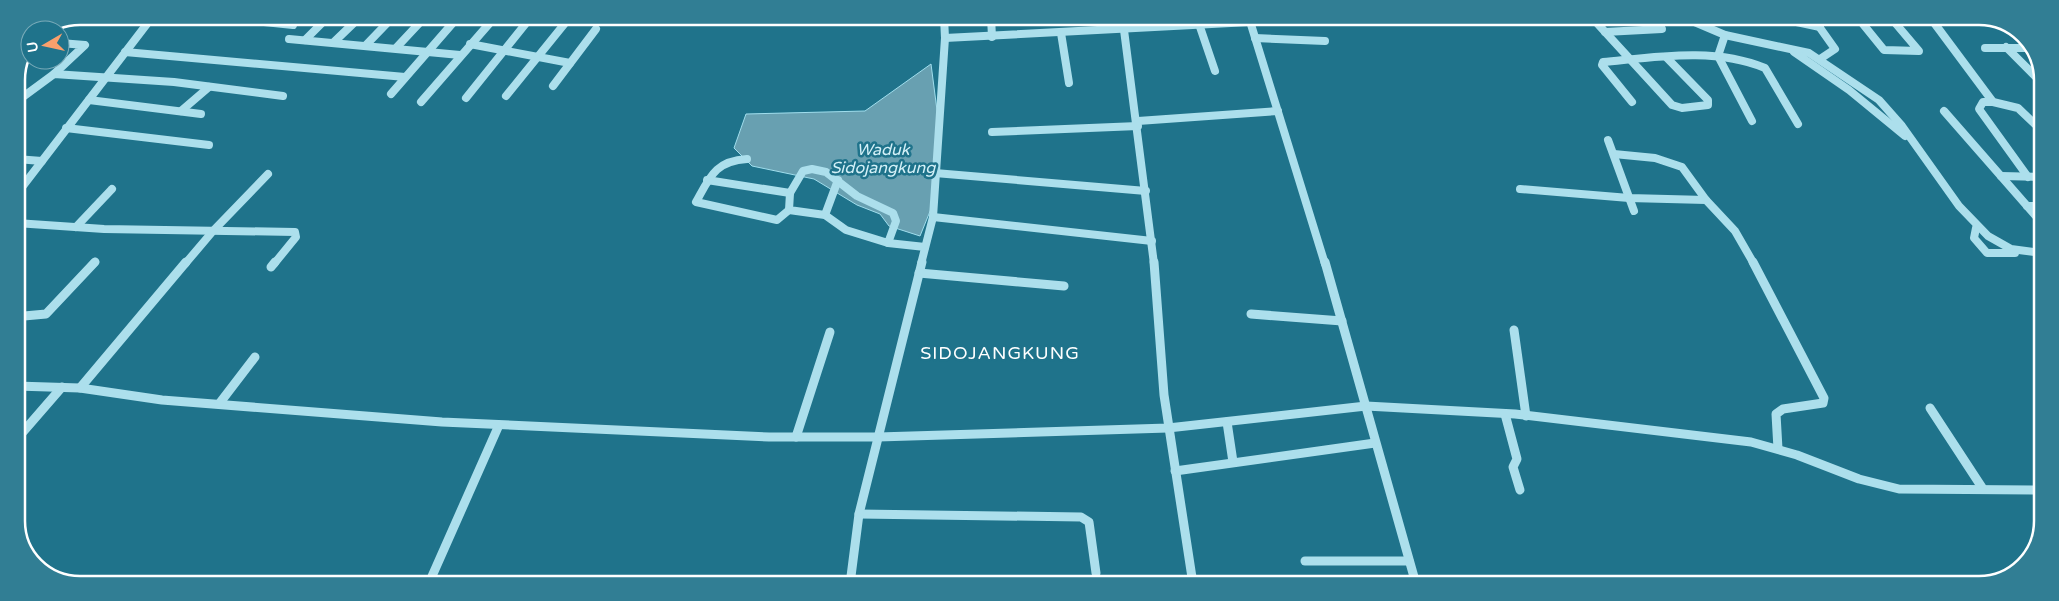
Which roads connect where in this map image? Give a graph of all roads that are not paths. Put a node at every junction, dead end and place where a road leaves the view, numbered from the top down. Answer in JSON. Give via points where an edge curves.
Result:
{"nodes":[{"id":1,"x":146,"y":25,"type":"edge"},
{"id":2,"x":319,"y":25,"type":"edge"},
{"id":3,"x":351,"y":25,"type":"edge"},
{"id":4,"x":385,"y":25,"type":"edge"},
{"id":5,"x":418,"y":25,"type":"edge"},
{"id":6,"x":451,"y":25,"type":"edge"},
{"id":7,"x":488,"y":25,"type":"edge"},
{"id":8,"x":524,"y":25,"type":"edge"},
{"id":9,"x":563,"y":25,"type":"edge"},
{"id":10,"x":944,"y":25,"type":"edge"},
{"id":11,"x":991,"y":25,"type":"edge"},
{"id":12,"x":1187,"y":25,"type":"edge"},
{"id":13,"x":1199,"y":25,"type":"edge"},
{"id":14,"x":1251,"y":25,"type":"edge"},
{"id":15,"x":1599,"y":25,"type":"edge"},
{"id":16,"x":1701,"y":25,"type":"edge"},
{"id":17,"x":1810,"y":25,"type":"edge"},
{"id":18,"x":1864,"y":25,"type":"edge"},
{"id":19,"x":1897,"y":25,"type":"edge"},
{"id":20,"x":1936,"y":25,"type":"edge"},
{"id":21,"x":1162,"y":27,"type":"joint"},
{"id":22,"x":1820,"y":27,"type":"joint"},
{"id":23,"x":1662,"y":29,"type":"dead end"},
{"id":24,"x":596,"y":30,"type":"dead end"},
{"id":25,"x":1124,"y":30,"type":"junction"},
{"id":26,"x":1605,"y":32,"type":"junction"},
{"id":27,"x":1061,"y":33,"type":"junction"},
{"id":28,"x":1725,"y":35,"type":"junction"},
{"id":29,"x":992,"y":37,"type":"junction"},
{"id":30,"x":945,"y":38,"type":"junction"},
{"id":31,"x":1255,"y":38,"type":"junction"},
{"id":32,"x":289,"y":39,"type":"dead end"},
{"id":33,"x":305,"y":40,"type":"junction"},
{"id":34,"x":1325,"y":41,"type":"dead end"},
{"id":35,"x":334,"y":42,"type":"junction"},
{"id":36,"x":70,"y":44,"type":"edge"},
{"id":37,"x":470,"y":44,"type":"junction"},
{"id":38,"x":366,"y":45,"type":"junction"},
{"id":39,"x":2006,"y":47,"type":"junction"},
{"id":40,"x":396,"y":48,"type":"junction"},
{"id":41,"x":1788,"y":48,"type":"junction"},
{"id":42,"x":1985,"y":48,"type":"dead end"},
{"id":43,"x":2023,"y":48,"type":"edge"},
{"id":44,"x":503,"y":50,"type":"junction"},
{"id":45,"x":125,"y":52,"type":"junction"},
{"id":46,"x":426,"y":52,"type":"junction"},
{"id":47,"x":460,"y":56,"type":"junction"},
{"id":48,"x":538,"y":56,"type":"junction"},
{"id":49,"x":1718,"y":56,"type":"junction"},
{"id":50,"x":1667,"y":58,"type":"junction"},
{"id":51,"x":1630,"y":59,"type":"junction"},
{"id":52,"x":1820,"y":59,"type":"junction"},
{"id":53,"x":70,"y":60,"type":"edge"},
{"id":54,"x":570,"y":63,"type":"junction"},
{"id":55,"x":58,"y":70,"type":"edge"},
{"id":56,"x":1216,"y":71,"type":"dead end"},
{"id":57,"x":54,"y":74,"type":"junction"},
{"id":58,"x":2034,"y":75,"type":"edge"},
{"id":59,"x":405,"y":77,"type":"junction"},
{"id":60,"x":104,"y":78,"type":"junction"},
{"id":61,"x":1854,"y":83,"type":"junction"},
{"id":62,"x":1069,"y":84,"type":"dead end"},
{"id":63,"x":553,"y":86,"type":"dead end"},
{"id":64,"x":209,"y":87,"type":"junction"},
{"id":65,"x":1844,"y":87,"type":"junction"},
{"id":66,"x":391,"y":94,"type":"dead end"},
{"id":67,"x":25,"y":95,"type":"edge"},
{"id":68,"x":283,"y":96,"type":"dead end"},
{"id":69,"x":506,"y":96,"type":"dead end"},
{"id":70,"x":466,"y":98,"type":"dead end"},
{"id":71,"x":89,"y":100,"type":"junction"},
{"id":72,"x":421,"y":102,"type":"dead end"},
{"id":73,"x":1632,"y":102,"type":"dead end"},
{"id":74,"x":1993,"y":102,"type":"junction"},
{"id":75,"x":181,"y":111,"type":"junction"},
{"id":76,"x":1278,"y":111,"type":"junction"},
{"id":77,"x":1944,"y":111,"type":"dead end"},
{"id":78,"x":201,"y":114,"type":"dead end"},
{"id":79,"x":1752,"y":122,"type":"dead end"},
{"id":80,"x":2034,"y":123,"type":"edge"},
{"id":81,"x":1138,"y":124,"type":"junction"},
{"id":82,"x":1798,"y":124,"type":"dead end"},
{"id":83,"x":66,"y":128,"type":"junction"},
{"id":84,"x":992,"y":132,"type":"dead end"},
{"id":85,"x":1908,"y":137,"type":"junction"},
{"id":86,"x":1608,"y":140,"type":"dead end"},
{"id":87,"x":209,"y":145,"type":"dead end"},
{"id":88,"x":1614,"y":154,"type":"junction"},
{"id":89,"x":25,"y":159,"type":"edge"},
{"id":90,"x":747,"y":159,"type":"dead end"},
{"id":91,"x":42,"y":161,"type":"junction"},
{"id":92,"x":935,"y":173,"type":"junction"},
{"id":93,"x":268,"y":174,"type":"dead end"},
{"id":94,"x":2001,"y":176,"type":"junction"},
{"id":95,"x":2028,"y":176,"type":"junction"},
{"id":96,"x":2034,"y":176,"type":"edge"},
{"id":97,"x":707,"y":180,"type":"junction"},
{"id":98,"x":838,"y":180,"type":"junction"},
{"id":99,"x":25,"y":183,"type":"edge"},
{"id":100,"x":112,"y":189,"type":"dead end"},
{"id":101,"x":1520,"y":189,"type":"dead end"},
{"id":102,"x":1146,"y":192,"type":"junction"},
{"id":103,"x":790,"y":193,"type":"junction"},
{"id":104,"x":1629,"y":198,"type":"junction"},
{"id":105,"x":1706,"y":200,"type":"junction"},
{"id":106,"x":2027,"y":206,"type":"junction"},
{"id":107,"x":2034,"y":206,"type":"edge"},
{"id":108,"x":789,"y":210,"type":"junction"},
{"id":109,"x":1634,"y":211,"type":"dead end"},
{"id":110,"x":2034,"y":214,"type":"edge"},
{"id":111,"x":825,"y":215,"type":"junction"},
{"id":112,"x":932,"y":217,"type":"junction"},
{"id":113,"x":25,"y":224,"type":"edge"},
{"id":114,"x":76,"y":227,"type":"junction"},
{"id":115,"x":1976,"y":228,"type":"junction"},
{"id":116,"x":214,"y":231,"type":"junction"},
{"id":117,"x":1152,"y":241,"type":"junction"},
{"id":118,"x":888,"y":243,"type":"junction"},
{"id":119,"x":925,"y":247,"type":"junction"},
{"id":120,"x":2025,"y":253,"type":"junction"},
{"id":121,"x":2034,"y":253,"type":"edge"},
{"id":122,"x":95,"y":262,"type":"dead end"},
{"id":123,"x":271,"y":267,"type":"dead end"},
{"id":124,"x":919,"y":273,"type":"junction"},
{"id":125,"x":1064,"y":286,"type":"dead end"},
{"id":126,"x":1251,"y":314,"type":"dead end"},
{"id":127,"x":25,"y":316,"type":"edge"},
{"id":128,"x":1342,"y":321,"type":"junction"},
{"id":129,"x":1514,"y":330,"type":"dead end"},
{"id":130,"x":830,"y":332,"type":"dead end"},
{"id":131,"x":254,"y":357,"type":"dead end"},
{"id":132,"x":25,"y":386,"type":"edge"},
{"id":133,"x":62,"y":387,"type":"junction"},
{"id":134,"x":80,"y":388,"type":"junction"},
{"id":135,"x":219,"y":404,"type":"junction"},
{"id":136,"x":1366,"y":406,"type":"junction"},
{"id":137,"x":1930,"y":408,"type":"dead end"},
{"id":138,"x":1505,"y":414,"type":"junction"},
{"id":139,"x":1526,"y":416,"type":"junction"},
{"id":140,"x":1227,"y":422,"type":"junction"},
{"id":141,"x":499,"y":425,"type":"junction"},
{"id":142,"x":1168,"y":428,"type":"junction"},
{"id":143,"x":25,"y":430,"type":"edge"},
{"id":144,"x":796,"y":437,"type":"junction"},
{"id":145,"x":878,"y":437,"type":"junction"},
{"id":146,"x":1375,"y":443,"type":"junction"},
{"id":147,"x":1778,"y":449,"type":"junction"},
{"id":148,"x":1233,"y":462,"type":"junction"},
{"id":149,"x":1175,"y":471,"type":"junction"},
{"id":150,"x":1983,"y":489,"type":"junction"},
{"id":151,"x":1520,"y":490,"type":"dead end"},
{"id":152,"x":2034,"y":490,"type":"edge"},
{"id":153,"x":859,"y":514,"type":"junction"},
{"id":154,"x":1305,"y":561,"type":"dead end"},
{"id":155,"x":1408,"y":561,"type":"junction"},
{"id":156,"x":1096,"y":573,"type":"dead end"},
{"id":157,"x":432,"y":576,"type":"edge"},
{"id":158,"x":851,"y":576,"type":"edge"},
{"id":159,"x":1192,"y":576,"type":"edge"},
{"id":160,"x":1413,"y":576,"type":"edge"}],
"edges":[{"from":1,"to":45,"type":"street"},
{"from":2,"to":33,"type":"street"},
{"from":3,"to":35,"type":"street"},
{"from":4,"to":38,"type":"street"},
{"from":5,"to":40,"type":"street"},
{"from":6,"to":46,"type":"street"},
{"from":7,"to":37,"type":"street"},
{"from":8,"to":44,"type":"street"},
{"from":9,"to":48,"type":"street"},
{"from":10,"to":30,"type":"street"},
{"from":11,"to":29,"type":"street"},
{"from":12,"to":21,"type":"street"},
{"from":13,"to":56,"type":"street"},
{"from":14,"to":31,"type":"street"},
{"from":15,"to":26,"type":"street"},
{"from":16,"to":28,"type":"street"},
{"from":17,"to":22,"type":"street"},
{"from":18,"to":19,"type":"street","via":[[1884,50],[1919,51]]},
{"from":20,"to":74,"type":"street"},
{"from":21,"to":25,"type":"street"},
{"from":22,"to":52,"type":"street","via":[[1835,50]]},
{"from":23,"to":26,"type":"street"},
{"from":24,"to":54,"type":"street"},
{"from":25,"to":27,"type":"street"},
{"from":25,"to":81,"type":"street"},
{"from":26,"to":51,"type":"street"},
{"from":27,"to":29,"type":"street"},
{"from":27,"to":62,"type":"street"},
{"from":28,"to":41,"type":"street"},
{"from":28,"to":49,"type":"street"},
{"from":29,"to":30,"type":"street"},
{"from":30,"to":92,"type":"street"},
{"from":31,"to":34,"type":"street"},
{"from":31,"to":76,"type":"street"},
{"from":32,"to":33,"type":"street"},
{"from":33,"to":35,"type":"street"},
{"from":35,"to":38,"type":"street"},
{"from":36,"to":53,"type":"street","via":[[85,46]]},
{"from":37,"to":44,"type":"street"},
{"from":37,"to":47,"type":"street"},
{"from":38,"to":40,"type":"street"},
{"from":39,"to":42,"type":"street"},
{"from":39,"to":43,"type":"street"},
{"from":39,"to":58,"type":"street"},
{"from":40,"to":46,"type":"street"},
{"from":41,"to":52,"type":"street"},
{"from":41,"to":65,"type":"street","via":[[1824,70]]},
{"from":44,"to":48,"type":"street"},
{"from":44,"to":70,"type":"street"},
{"from":45,"to":59,"type":"street"},
{"from":45,"to":60,"type":"street"},
{"from":46,"to":47,"type":"street"},
{"from":46,"to":59,"type":"street"},
{"from":47,"to":72,"type":"street"},
{"from":48,"to":54,"type":"street"},
{"from":48,"to":69,"type":"street"},
{"from":49,"to":50,"type":"street"},
{"from":49,"to":79,"type":"street"},
{"from":49,"to":82,"type":"street","via":[[1756,63],[1765,68]]},
{"from":50,"to":51,"type":"street"},
{"from":50,"to":51,"type":"street","via":[[1708,100],[1708,105],[1682,108],[1672,105]]},
{"from":51,"to":73,"type":"street","via":[[1603,62],[1602,65]]},
{"from":52,"to":61,"type":"street"},
{"from":54,"to":63,"type":"street"},
{"from":55,"to":57,"type":"street"},
{"from":57,"to":60,"type":"street"},
{"from":57,"to":67,"type":"street"},
{"from":59,"to":66,"type":"street"},
{"from":60,"to":64,"type":"street"},
{"from":60,"to":71,"type":"street"},
{"from":61,"to":65,"type":"street"},
{"from":61,"to":85,"type":"street","via":[[1879,100]]},
{"from":64,"to":68,"type":"street"},
{"from":64,"to":75,"type":"street"},
{"from":65,"to":85,"type":"street","via":[[1887,124]]},
{"from":71,"to":75,"type":"street"},
{"from":71,"to":83,"type":"street"},
{"from":74,"to":80,"type":"street","via":[[2018,108]]},
{"from":74,"to":95,"type":"street","via":[[1983,102],[1979,109]]},
{"from":75,"to":78,"type":"street"},
{"from":76,"to":81,"type":"street"},
{"from":76,"to":128,"type":"street"},
{"from":77,"to":94,"type":"street"},
{"from":81,"to":84,"type":"street"},
{"from":81,"to":102,"type":"street"},
{"from":83,"to":87,"type":"street"},
{"from":83,"to":91,"type":"street"},
{"from":85,"to":115,"type":"street"},
{"from":86,"to":88,"type":"street"},
{"from":88,"to":104,"type":"street"},
{"from":88,"to":105,"type":"street","via":[[1655,158],[1682,166]]},
{"from":89,"to":91,"type":"street"},
{"from":90,"to":97,"type":"street","via":[[731,160]]},
{"from":91,"to":99,"type":"street"},
{"from":92,"to":102,"type":"street"},
{"from":92,"to":112,"type":"street"},
{"from":93,"to":116,"type":"street"},
{"from":94,"to":95,"type":"street"},
{"from":94,"to":106,"type":"street"},
{"from":95,"to":96,"type":"street"},
{"from":97,"to":103,"type":"street"},
{"from":97,"to":108,"type":"street","via":[[696,198],[698,203],[777,220]]},
{"from":98,"to":103,"type":"street","via":[[830,172],[803,170]]},
{"from":98,"to":111,"type":"street"},
{"from":98,"to":118,"type":"street","via":[[855,195],[893,212],[896,221]]},
{"from":100,"to":114,"type":"street"},
{"from":101,"to":104,"type":"street"},
{"from":102,"to":117,"type":"street"},
{"from":103,"to":108,"type":"street"},
{"from":104,"to":105,"type":"street"},
{"from":104,"to":109,"type":"street"},
{"from":105,"to":147,"type":"street","via":[[1739,238],[1824,398],[1823,403],[1783,409],[1776,414]]},
{"from":106,"to":107,"type":"street"},
{"from":106,"to":110,"type":"street"},
{"from":108,"to":111,"type":"street"},
{"from":111,"to":118,"type":"street","via":[[846,230]]},
{"from":112,"to":117,"type":"street"},
{"from":112,"to":119,"type":"street"},
{"from":113,"to":114,"type":"street"},
{"from":114,"to":116,"type":"street"},
{"from":115,"to":120,"type":"street","via":[[1992,240]]},
{"from":115,"to":120,"type":"street","via":[[1974,238],[1987,253]]},
{"from":116,"to":123,"type":"street","via":[[295,232],[296,237]]},
{"from":116,"to":134,"type":"street"},
{"from":117,"to":142,"type":"street"},
{"from":118,"to":119,"type":"street"},
{"from":119,"to":124,"type":"street"},
{"from":120,"to":121,"type":"street"},
{"from":122,"to":127,"type":"street","via":[[46,314]]},
{"from":124,"to":125,"type":"street"},
{"from":124,"to":145,"type":"street"},
{"from":126,"to":128,"type":"street"},
{"from":128,"to":136,"type":"street"},
{"from":129,"to":139,"type":"street"},
{"from":130,"to":144,"type":"street"},
{"from":131,"to":135,"type":"street"},
{"from":132,"to":133,"type":"street"},
{"from":133,"to":134,"type":"street"},
{"from":133,"to":143,"type":"street"},
{"from":134,"to":135,"type":"street","via":[[162,400]]},
{"from":135,"to":141,"type":"street"},
{"from":136,"to":138,"type":"street"},
{"from":136,"to":140,"type":"street"},
{"from":136,"to":146,"type":"street"},
{"from":137,"to":150,"type":"street"},
{"from":138,"to":139,"type":"street"},
{"from":138,"to":151,"type":"street","via":[[1517,459],[1513,467]]},
{"from":139,"to":147,"type":"street","via":[[1751,442]]},
{"from":140,"to":142,"type":"street"},
{"from":140,"to":148,"type":"street"},
{"from":141,"to":144,"type":"street"},
{"from":141,"to":157,"type":"street"},
{"from":142,"to":145,"type":"street"},
{"from":142,"to":149,"type":"street"},
{"from":144,"to":145,"type":"street"},
{"from":145,"to":153,"type":"street"},
{"from":146,"to":148,"type":"street"},
{"from":146,"to":155,"type":"street"},
{"from":147,"to":150,"type":"street","via":[[1859,479],[1899,489]]},
{"from":148,"to":149,"type":"street"},
{"from":149,"to":159,"type":"street"},
{"from":150,"to":152,"type":"street"},
{"from":153,"to":156,"type":"street","via":[[1081,517],[1089,522]]},
{"from":153,"to":158,"type":"street"},
{"from":154,"to":155,"type":"street"},
{"from":155,"to":160,"type":"street"}]}
